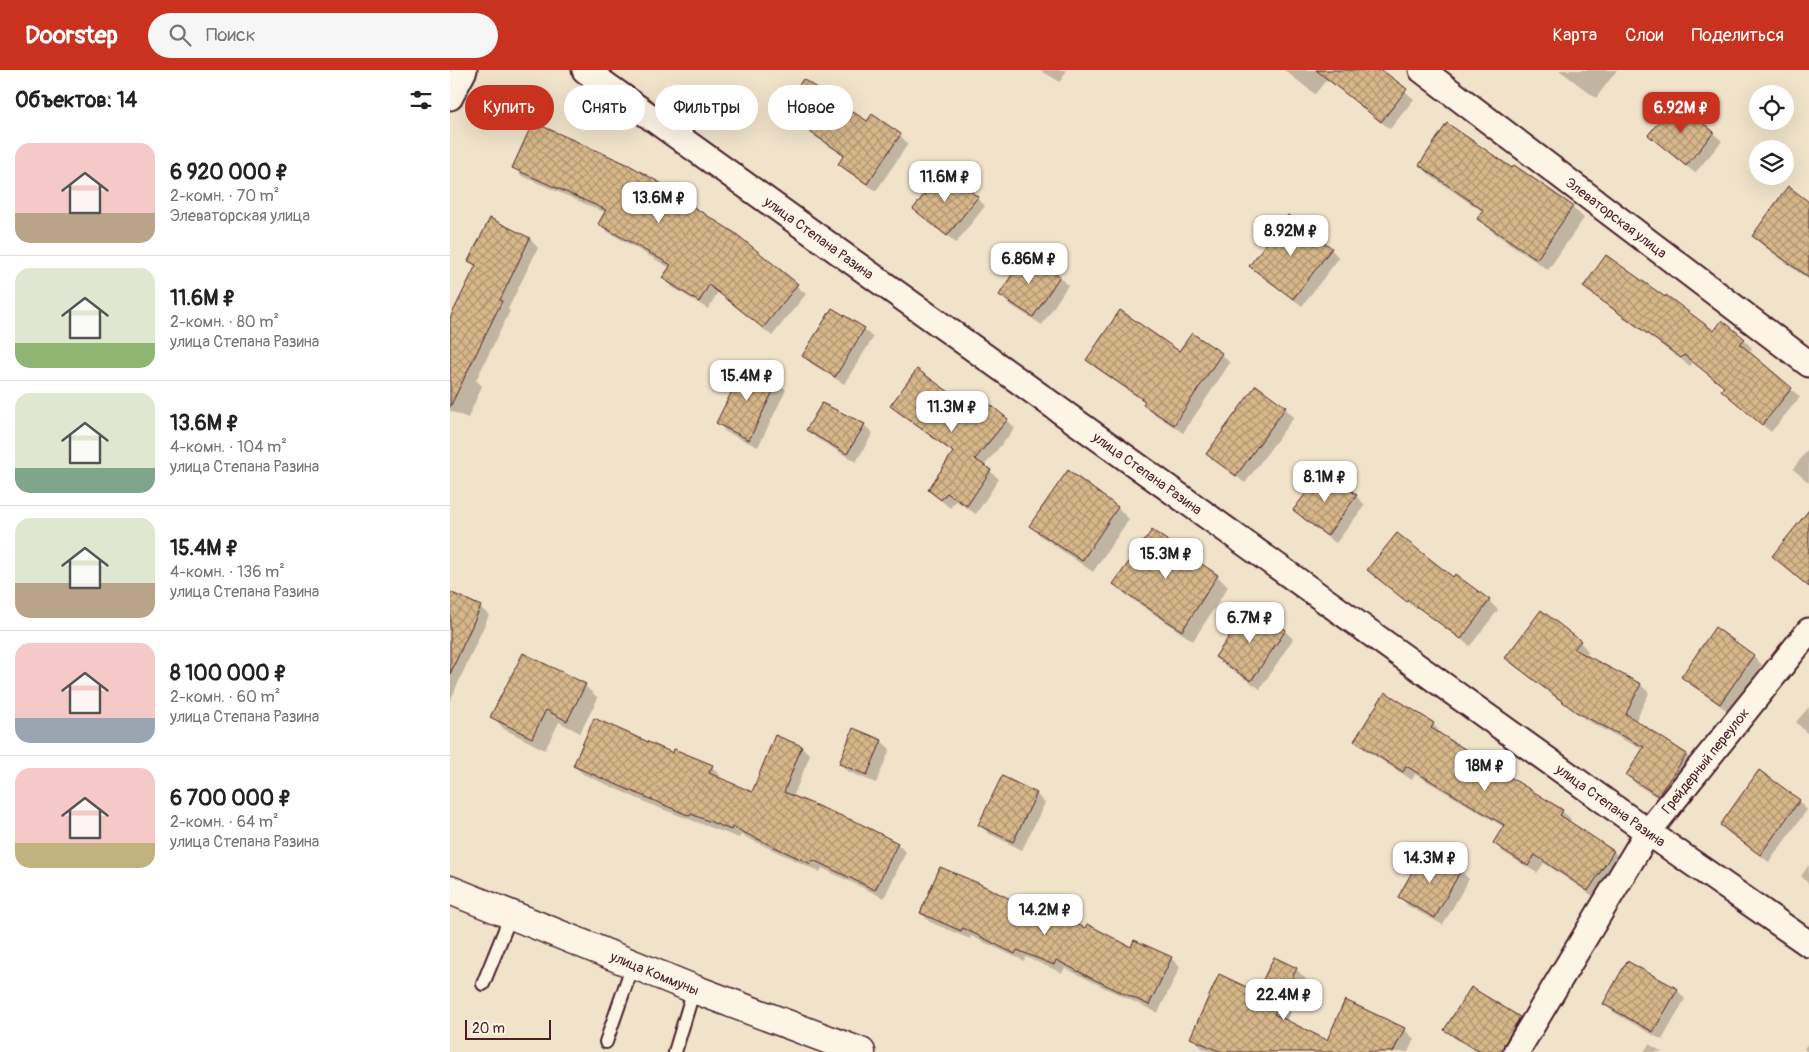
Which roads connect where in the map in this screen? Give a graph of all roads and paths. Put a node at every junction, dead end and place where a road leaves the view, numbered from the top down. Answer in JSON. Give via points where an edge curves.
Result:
{"nodes":[{"id":1,"x":464,"y":70,"type":"edge"},
{"id":2,"x":585,"y":70,"type":"edge"},
{"id":3,"x":1422,"y":70,"type":"edge"},
{"id":4,"x":450,"y":97,"type":"edge"},
{"id":5,"x":1809,"y":364,"type":"edge"},
{"id":6,"x":1809,"y":631,"type":"edge"},
{"id":7,"x":1648,"y":832,"type":"junction"},
{"id":8,"x":450,"y":890,"type":"edge"},
{"id":9,"x":511,"y":915,"type":"junction"},
{"id":10,"x":1809,"y":944,"type":"edge"},
{"id":11,"x":633,"y":964,"type":"junction"},
{"id":12,"x":483,"y":984,"type":"dead end"},
{"id":13,"x":694,"y":989,"type":"junction"},
{"id":14,"x":606,"y":1042,"type":"dead end"},
{"id":15,"x":675,"y":1052,"type":"edge"},
{"id":16,"x":861,"y":1052,"type":"edge"},
{"id":17,"x":1516,"y":1052,"type":"edge"}],
"edges":[{"from":1,"to":4,"type":"street"},
{"from":2,"to":7,"type":"street","name":"улица Степана Разина"},
{"from":3,"to":5,"type":"street","name":"Элеваторская улица"},
{"from":6,"to":7,"type":"street","name":"Грейдерный переулок"},
{"from":7,"to":10,"type":"street","name":"улица Степана Разина"},
{"from":7,"to":17,"type":"street","name":"Грейдерный переулок"},
{"from":8,"to":9,"type":"street","name":"улица Коммуны"},
{"from":9,"to":11,"type":"street","name":"улица Коммуны"},
{"from":9,"to":12,"type":"lane"},
{"from":11,"to":13,"type":"street","name":"улица Коммуны"},
{"from":11,"to":14,"type":"lane"},
{"from":13,"to":15,"type":"lane"},
{"from":13,"to":16,"type":"street","name":"улица Коммуны"}]}
